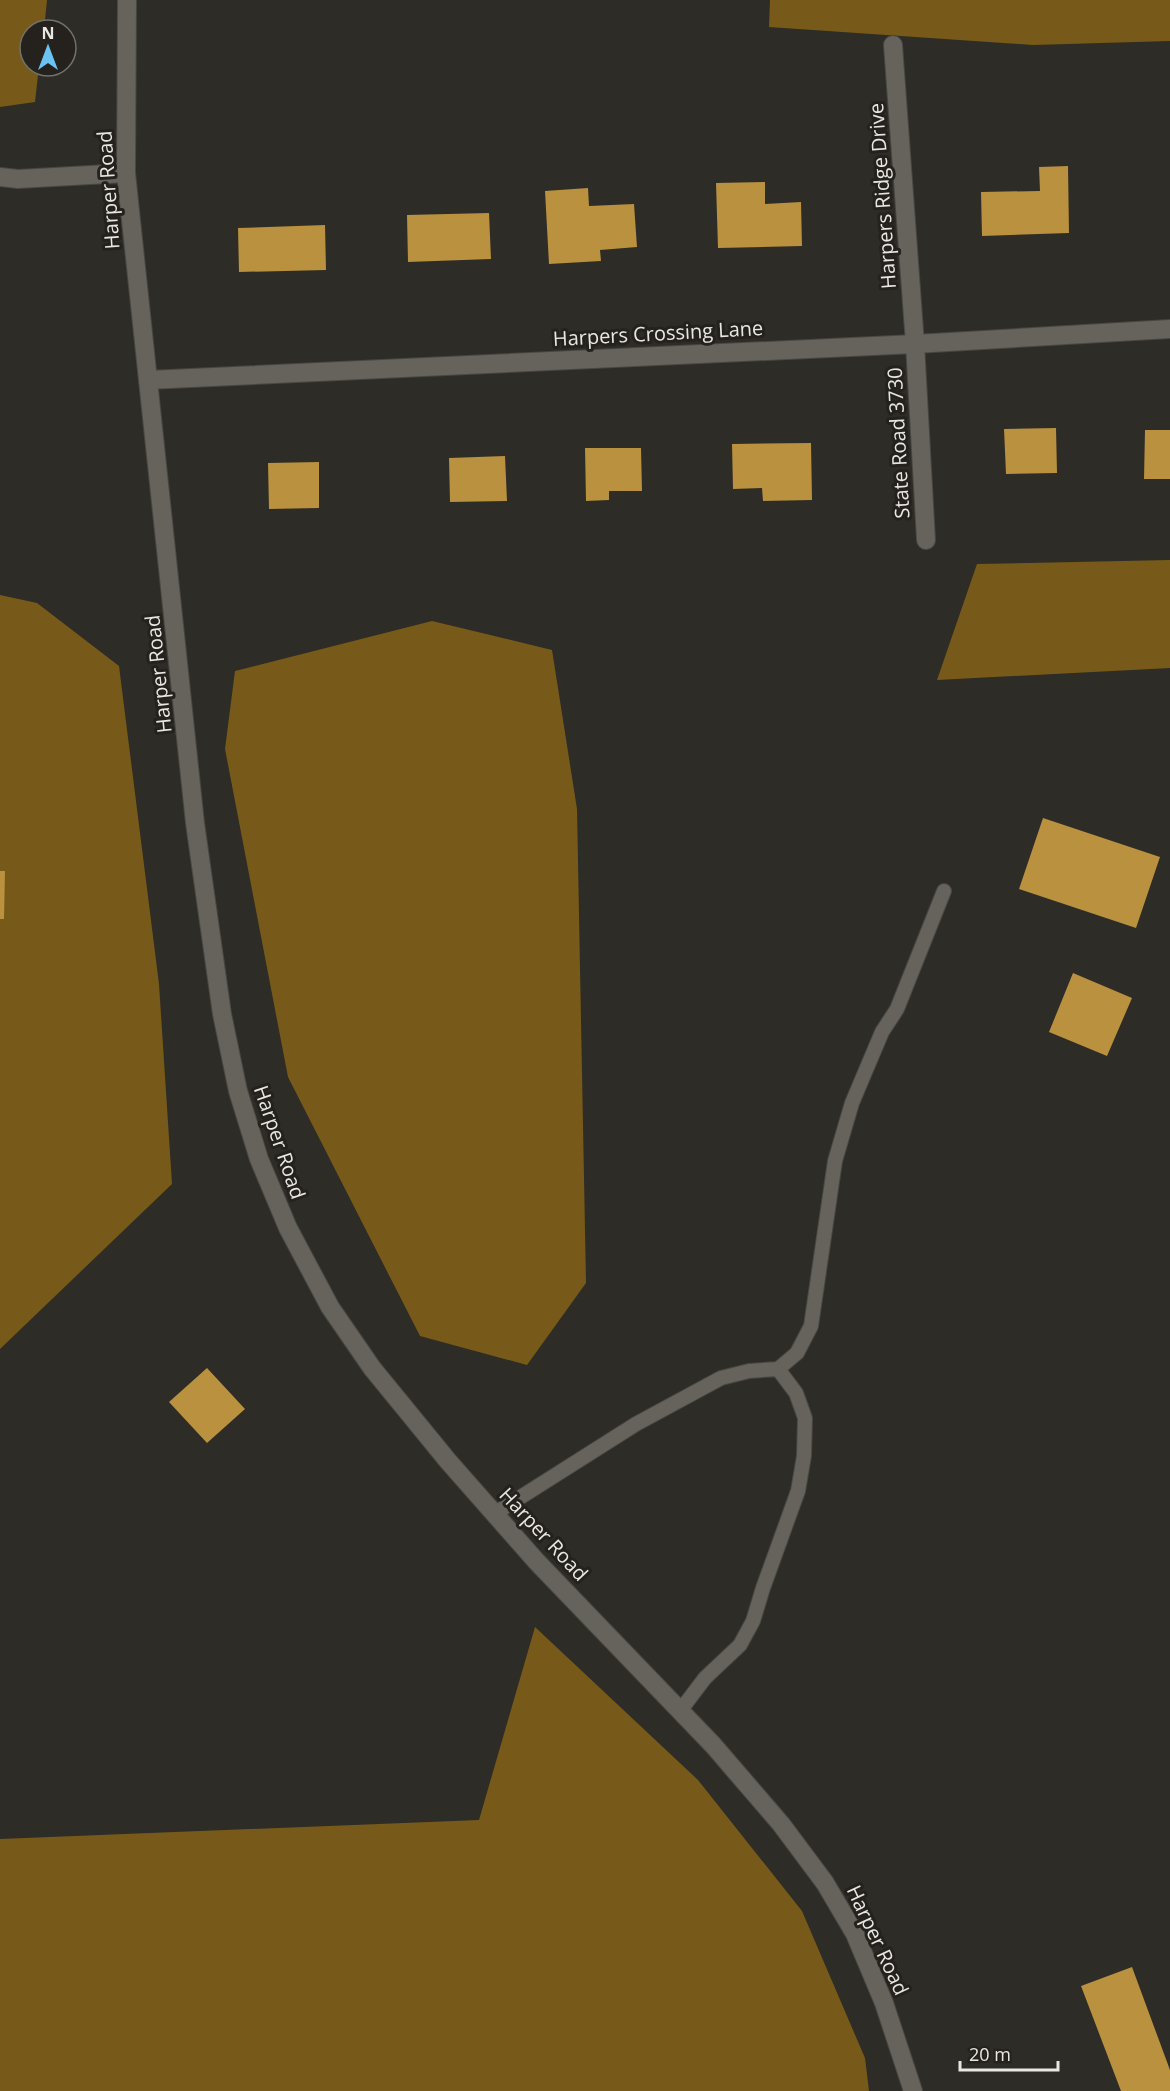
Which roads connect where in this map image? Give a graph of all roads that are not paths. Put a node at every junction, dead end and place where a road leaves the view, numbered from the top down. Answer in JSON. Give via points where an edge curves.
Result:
{"nodes":[{"id":1,"x":127,"y":0,"type":"edge"},
{"id":2,"x":893,"y":45,"type":"dead end"},
{"id":3,"x":126,"y":173,"type":"junction"},
{"id":4,"x":0,"y":177,"type":"edge"},
{"id":5,"x":1170,"y":329,"type":"edge"},
{"id":6,"x":915,"y":344,"type":"junction"},
{"id":7,"x":148,"y":380,"type":"junction"},
{"id":8,"x":926,"y":540,"type":"dead end"},
{"id":9,"x":944,"y":891,"type":"dead end"},
{"id":10,"x":778,"y":1369,"type":"junction"},
{"id":11,"x":494,"y":1514,"type":"junction"},
{"id":12,"x":680,"y":1711,"type":"junction"},
{"id":13,"x":913,"y":2091,"type":"edge"}],
"edges":[{"from":1,"to":3,"type":"street","name":"Harper Road"},
{"from":2,"to":6,"type":"street","name":"Harpers Ridge Drive"},
{"from":3,"to":4,"type":"street"},
{"from":3,"to":7,"type":"street","name":"Harper Road"},
{"from":5,"to":6,"type":"street","name":"Harpers Crossing Lane"},
{"from":6,"to":7,"type":"street","name":"Harpers Crossing Lane"},
{"from":6,"to":8,"type":"street","name":"State Road 3730"},
{"from":7,"to":11,"type":"street","name":"Harper Road","via":[[195,823],[237,1091],[259,1159],[288,1228],[330,1307],[372,1368]]},
{"from":9,"to":10,"type":"lane","via":[[897,1009],[882,1032],[852,1103],[835,1161],[811,1326],[797,1353]]},
{"from":10,"to":11,"type":"lane","via":[[721,1378],[636,1424]]},
{"from":10,"to":12,"type":"lane","via":[[796,1393],[805,1418],[798,1491],[753,1621],[740,1645],[705,1678]]},
{"from":11,"to":12,"type":"street","name":"Harper Road"},
{"from":12,"to":13,"type":"street","name":"Harper Road","via":[[781,1824],[825,1883],[855,1934],[884,2003]]}]}
